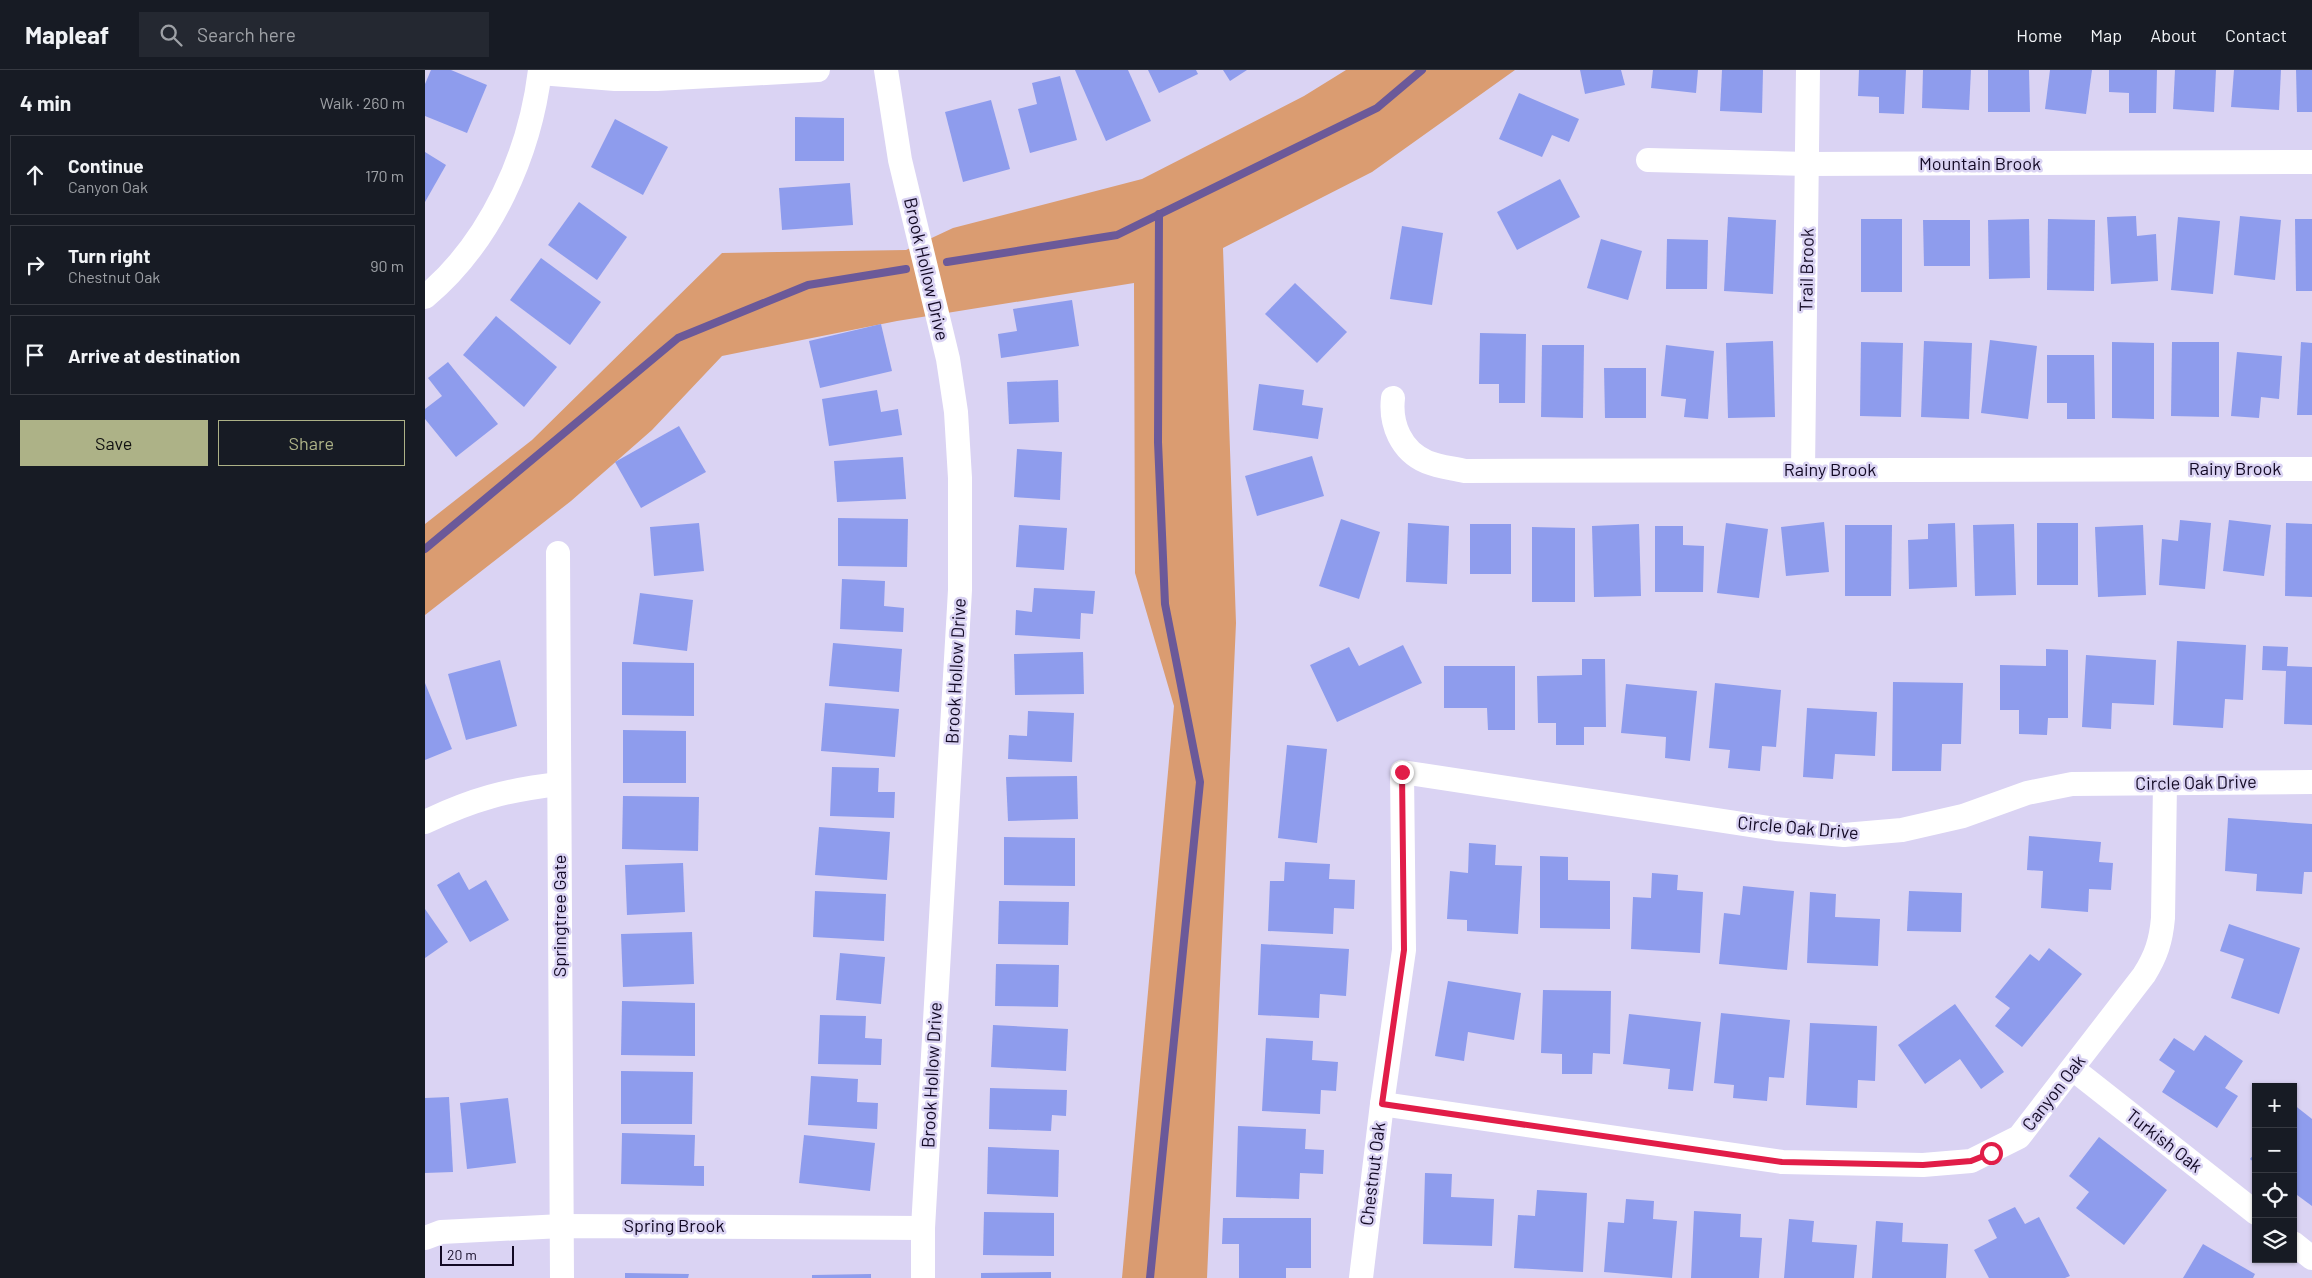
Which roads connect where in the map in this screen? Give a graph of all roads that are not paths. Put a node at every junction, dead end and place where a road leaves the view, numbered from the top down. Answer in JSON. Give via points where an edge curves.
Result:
{"nodes":[{"id":1,"x":818,"y":70,"type":"edge"},
{"id":2,"x":887,"y":70,"type":"edge"},
{"id":3,"x":1808,"y":70,"type":"edge"},
{"id":4,"x":540,"y":71,"type":"edge"},
{"id":5,"x":1648,"y":160,"type":"dead end"},
{"id":6,"x":2312,"y":162,"type":"edge"},
{"id":7,"x":1809,"y":164,"type":"junction"},
{"id":8,"x":425,"y":297,"type":"edge"},
{"id":9,"x":1393,"y":398,"type":"dead end"},
{"id":10,"x":2312,"y":469,"type":"edge"},
{"id":11,"x":1803,"y":470,"type":"junction"},
{"id":12,"x":558,"y":553,"type":"dead end"},
{"id":13,"x":1402,"y":772,"type":"joint"},
{"id":14,"x":2312,"y":782,"type":"edge"},
{"id":15,"x":2165,"y":783,"type":"junction"},
{"id":16,"x":559,"y":784,"type":"junction"},
{"id":17,"x":425,"y":822,"type":"edge"},
{"id":18,"x":2073,"y":1069,"type":"junction"},
{"id":19,"x":1382,"y":1104,"type":"junction"},
{"id":20,"x":2252,"y":1210,"type":"edge"},
{"id":21,"x":562,"y":1226,"type":"junction"},
{"id":22,"x":923,"y":1228,"type":"junction"},
{"id":23,"x":425,"y":1238,"type":"edge"},
{"id":24,"x":2297,"y":1246,"type":"edge"},
{"id":25,"x":2312,"y":1258,"type":"edge"},
{"id":26,"x":562,"y":1278,"type":"edge"},
{"id":27,"x":923,"y":1278,"type":"edge"},
{"id":28,"x":1361,"y":1278,"type":"edge"}],
"edges":[{"from":1,"to":4,"type":"street","via":[[657,79],[615,79]]},
{"from":2,"to":22,"type":"street","name":"Brook Hollow Drive","via":[[899,160],[948,360],[956,412],[960,478],[960,590]]},
{"from":3,"to":7,"type":"street","name":"Trail Brook"},
{"from":4,"to":8,"type":"street","via":[[534,113],[502,198],[463,261]]},
{"from":5,"to":7,"type":"street","name":"Mountain Brook"},
{"from":6,"to":7,"type":"street","name":"Mountain Brook"},
{"from":7,"to":11,"type":"street","name":"Trail Brook"},
{"from":9,"to":11,"type":"street","name":"Rainy Brook","via":[[1396,432],[1408,449],[1426,462],[1465,471]]},
{"from":10,"to":11,"type":"street","name":"Rainy Brook"},
{"from":12,"to":16,"type":"street","name":"Springtree Gate"},
{"from":13,"to":15,"type":"street","name":"Circle Oak Drive","via":[[1776,829],[1844,835],[1902,830],[1963,816],[2027,793],[2072,784]]},
{"from":13,"to":19,"type":"street","name":"Chestnut Oak","via":[[1404,950]]},
{"from":14,"to":15,"type":"street","name":"Circle Oak Drive"},
{"from":15,"to":18,"type":"street","name":"Canyon Oak","via":[[2162,938],[2144,975]]},
{"from":16,"to":17,"type":"street","via":[[483,797]]},
{"from":16,"to":21,"type":"street","name":"Springtree Gate"},
{"from":18,"to":19,"type":"street","name":"Canyon Oak","via":[[2019,1137],[1971,1161],[1923,1165],[1782,1162]]},
{"from":18,"to":20,"type":"street","name":"Turkish Oak"},
{"from":19,"to":28,"type":"street","name":"Chestnut Oak"},
{"from":21,"to":22,"type":"street","name":"Spring Brook"},
{"from":21,"to":23,"type":"street","name":"Spring Brook","via":[[441,1232]]},
{"from":21,"to":26,"type":"street","name":"Springtree Gate"},
{"from":22,"to":27,"type":"street","name":"Brook Hollow Drive"},
{"from":24,"to":25,"type":"street"}]}
